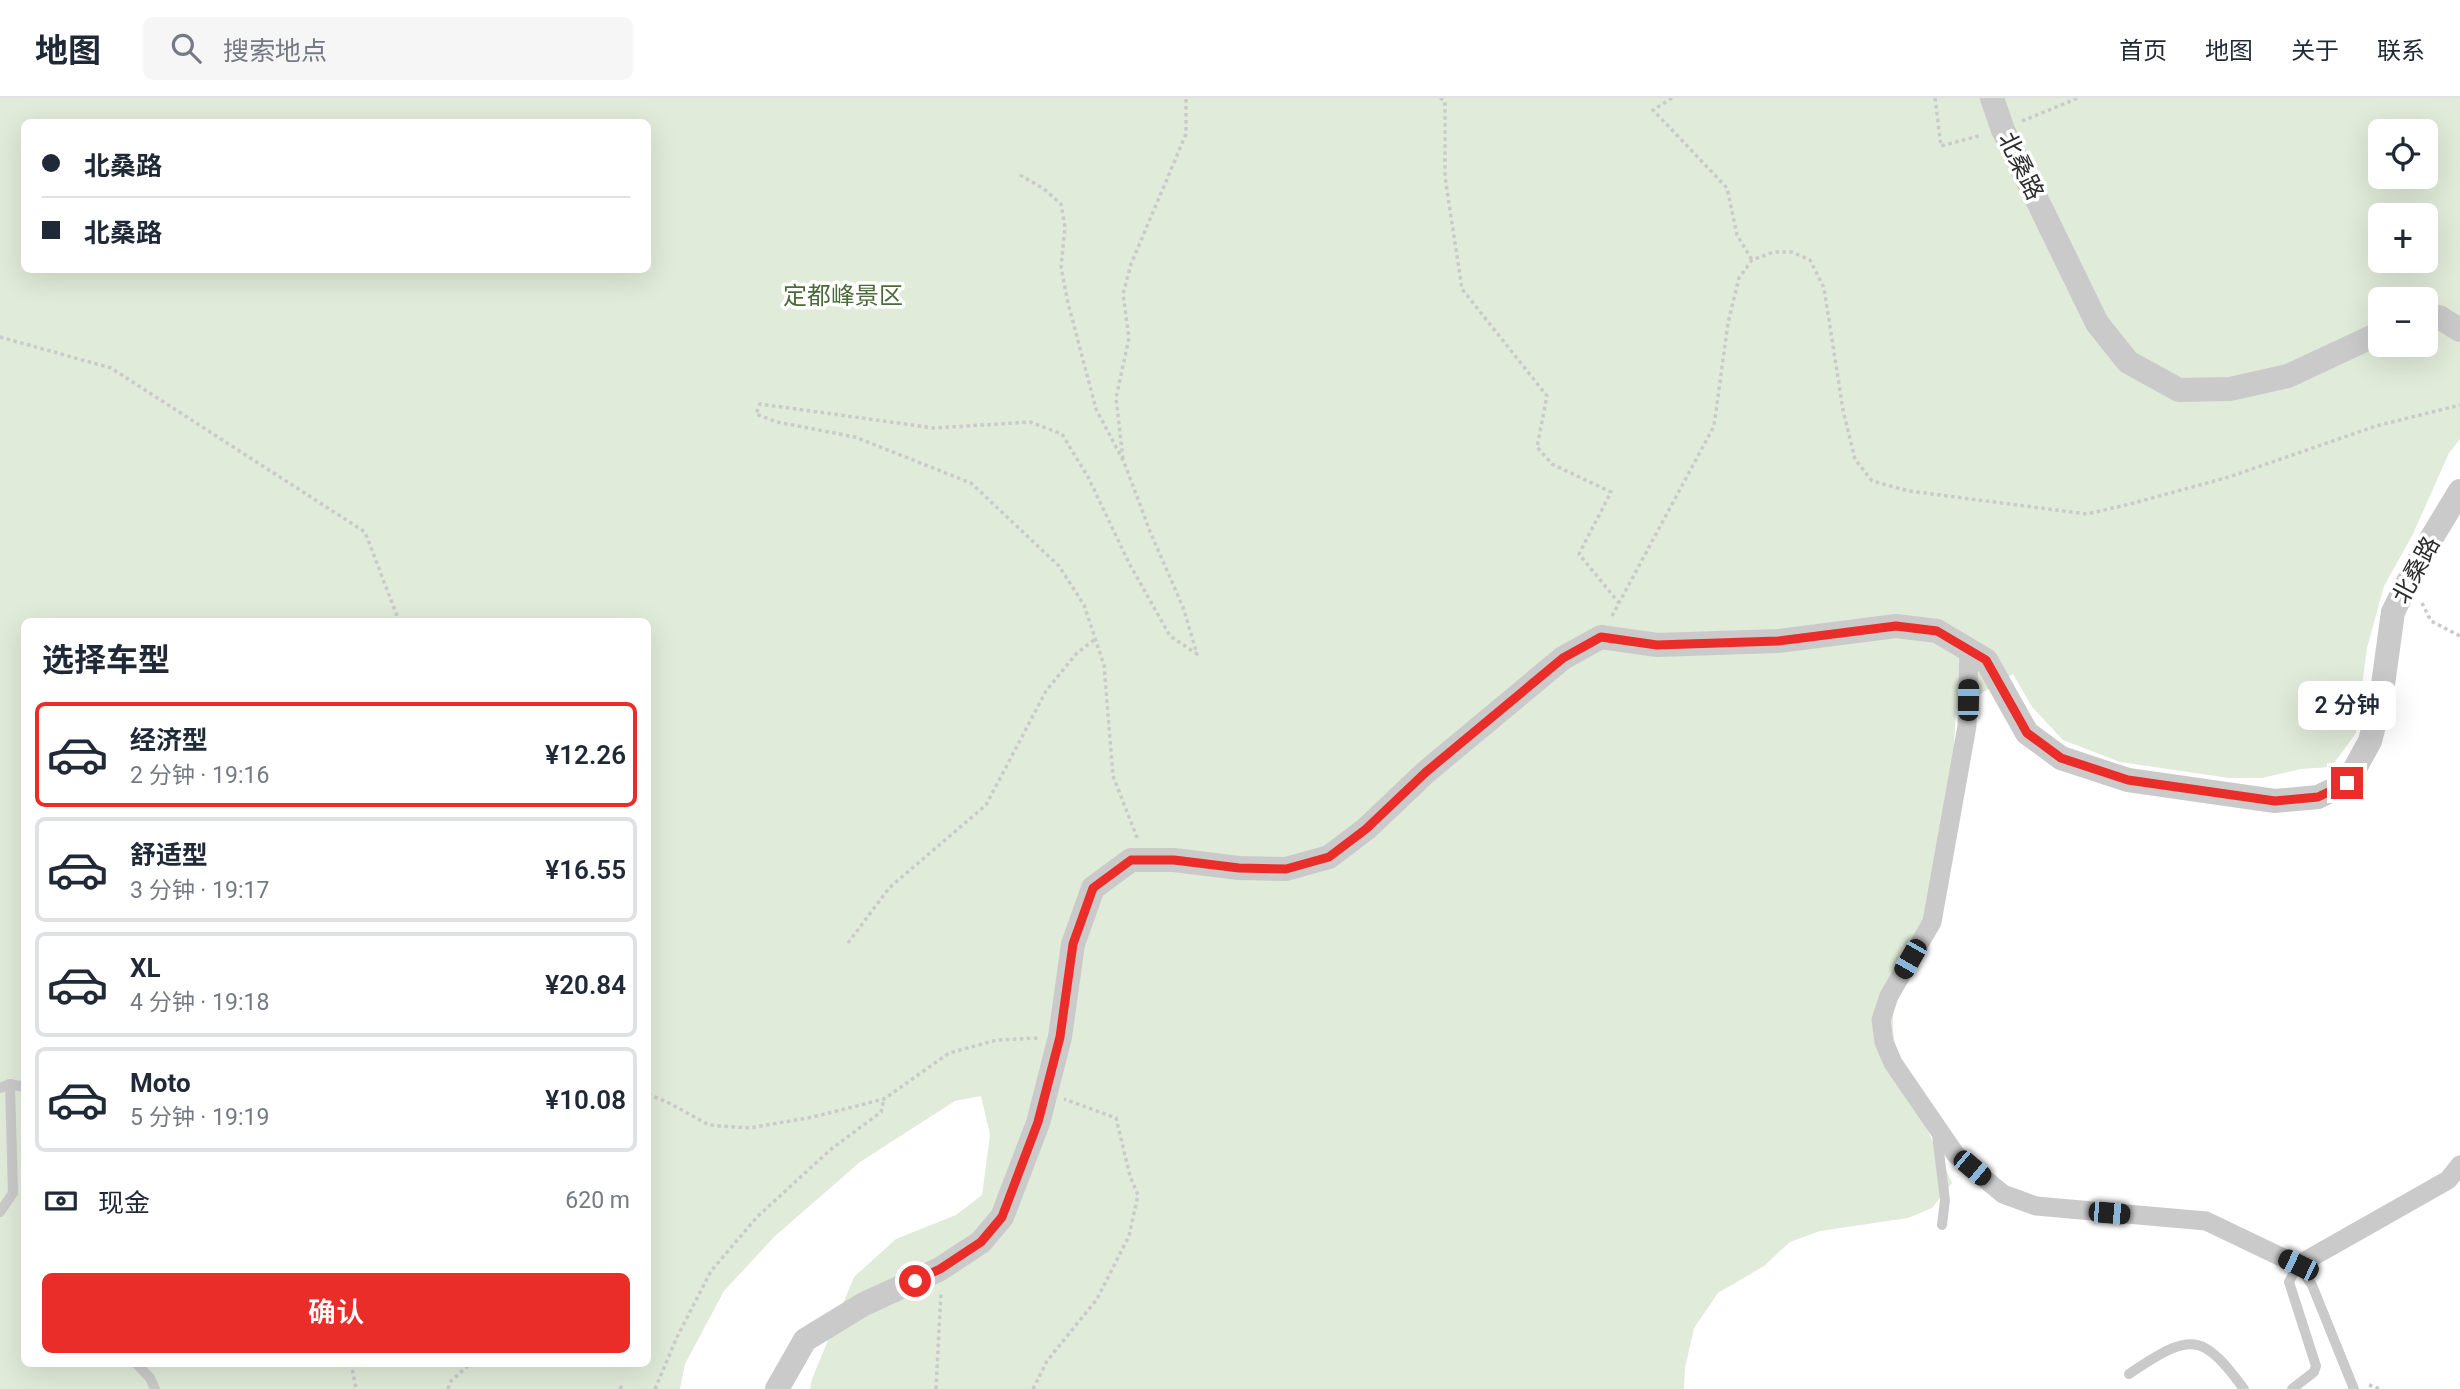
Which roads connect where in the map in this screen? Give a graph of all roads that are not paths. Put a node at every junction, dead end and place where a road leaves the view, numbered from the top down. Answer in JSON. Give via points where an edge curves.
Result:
{"nodes":[{"id":1,"x":1992,"y":98,"type":"edge"},
{"id":2,"x":2438,"y":317,"type":"edge"},
{"id":3,"x":2460,"y":330,"type":"edge"},
{"id":4,"x":2368,"y":338,"type":"edge"},
{"id":5,"x":2460,"y":491,"type":"edge"},
{"id":6,"x":1969,"y":650,"type":"junction"},
{"id":7,"x":5,"y":1086,"type":"edge"},
{"id":8,"x":1935,"y":1124,"type":"junction"},
{"id":9,"x":2460,"y":1165,"type":"edge"},
{"id":10,"x":0,"y":1212,"type":"edge"},
{"id":11,"x":1942,"y":1225,"type":"dead end"},
{"id":12,"x":2298,"y":1265,"type":"junction"},
{"id":13,"x":140,"y":1367,"type":"edge"},
{"id":14,"x":2129,"y":1374,"type":"dead end"},
{"id":15,"x":155,"y":1389,"type":"edge"},
{"id":16,"x":777,"y":1389,"type":"edge"},
{"id":17,"x":2244,"y":1389,"type":"edge"},
{"id":18,"x":2292,"y":1389,"type":"edge"},
{"id":19,"x":2354,"y":1389,"type":"edge"}],
"edges":[{"from":1,"to":4,"type":"street","name":"北桑路","via":[[2003,130],[2097,323],[2128,362],[2179,390],[2230,390],[2288,376]]},
{"from":2,"to":3,"type":"street"},
{"from":5,"to":6,"type":"street","name":"北桑路","via":[[2393,612],[2370,741],[2347,783],[2318,797],[2275,801],[2128,780],[2061,758],[2027,733],[1986,660]]},
{"from":6,"to":8,"type":"street","via":[[1967,726],[1932,922],[1889,996],[1881,1020],[1894,1063]]},
{"from":6,"to":16,"type":"street","name":"北桑路","via":[[1937,631],[1896,626],[1778,641],[1657,645],[1601,637],[1563,658],[1329,857],[1286,869],[1131,860],[1093,888],[1073,944],[1060,1037],[1038,1122],[1002,1217],[981,1242],[940,1269],[864,1304],[805,1340]]},
{"from":7,"to":10,"type":"lane","via":[[13,1193]]},
{"from":8,"to":11,"type":"lane","via":[[1945,1200]]},
{"from":8,"to":12,"type":"street","via":[[1956,1155],[2003,1194],[2036,1206],[2206,1221]]},
{"from":9,"to":12,"type":"street","via":[[2448,1180]]},
{"from":12,"to":18,"type":"lane","via":[[2290,1282],[2316,1366]]},
{"from":12,"to":19,"type":"lane","via":[[2312,1285]]},
{"from":13,"to":15,"type":"lane"},
{"from":14,"to":17,"type":"lane","via":[[2181,1345],[2204,1346]]}]}
